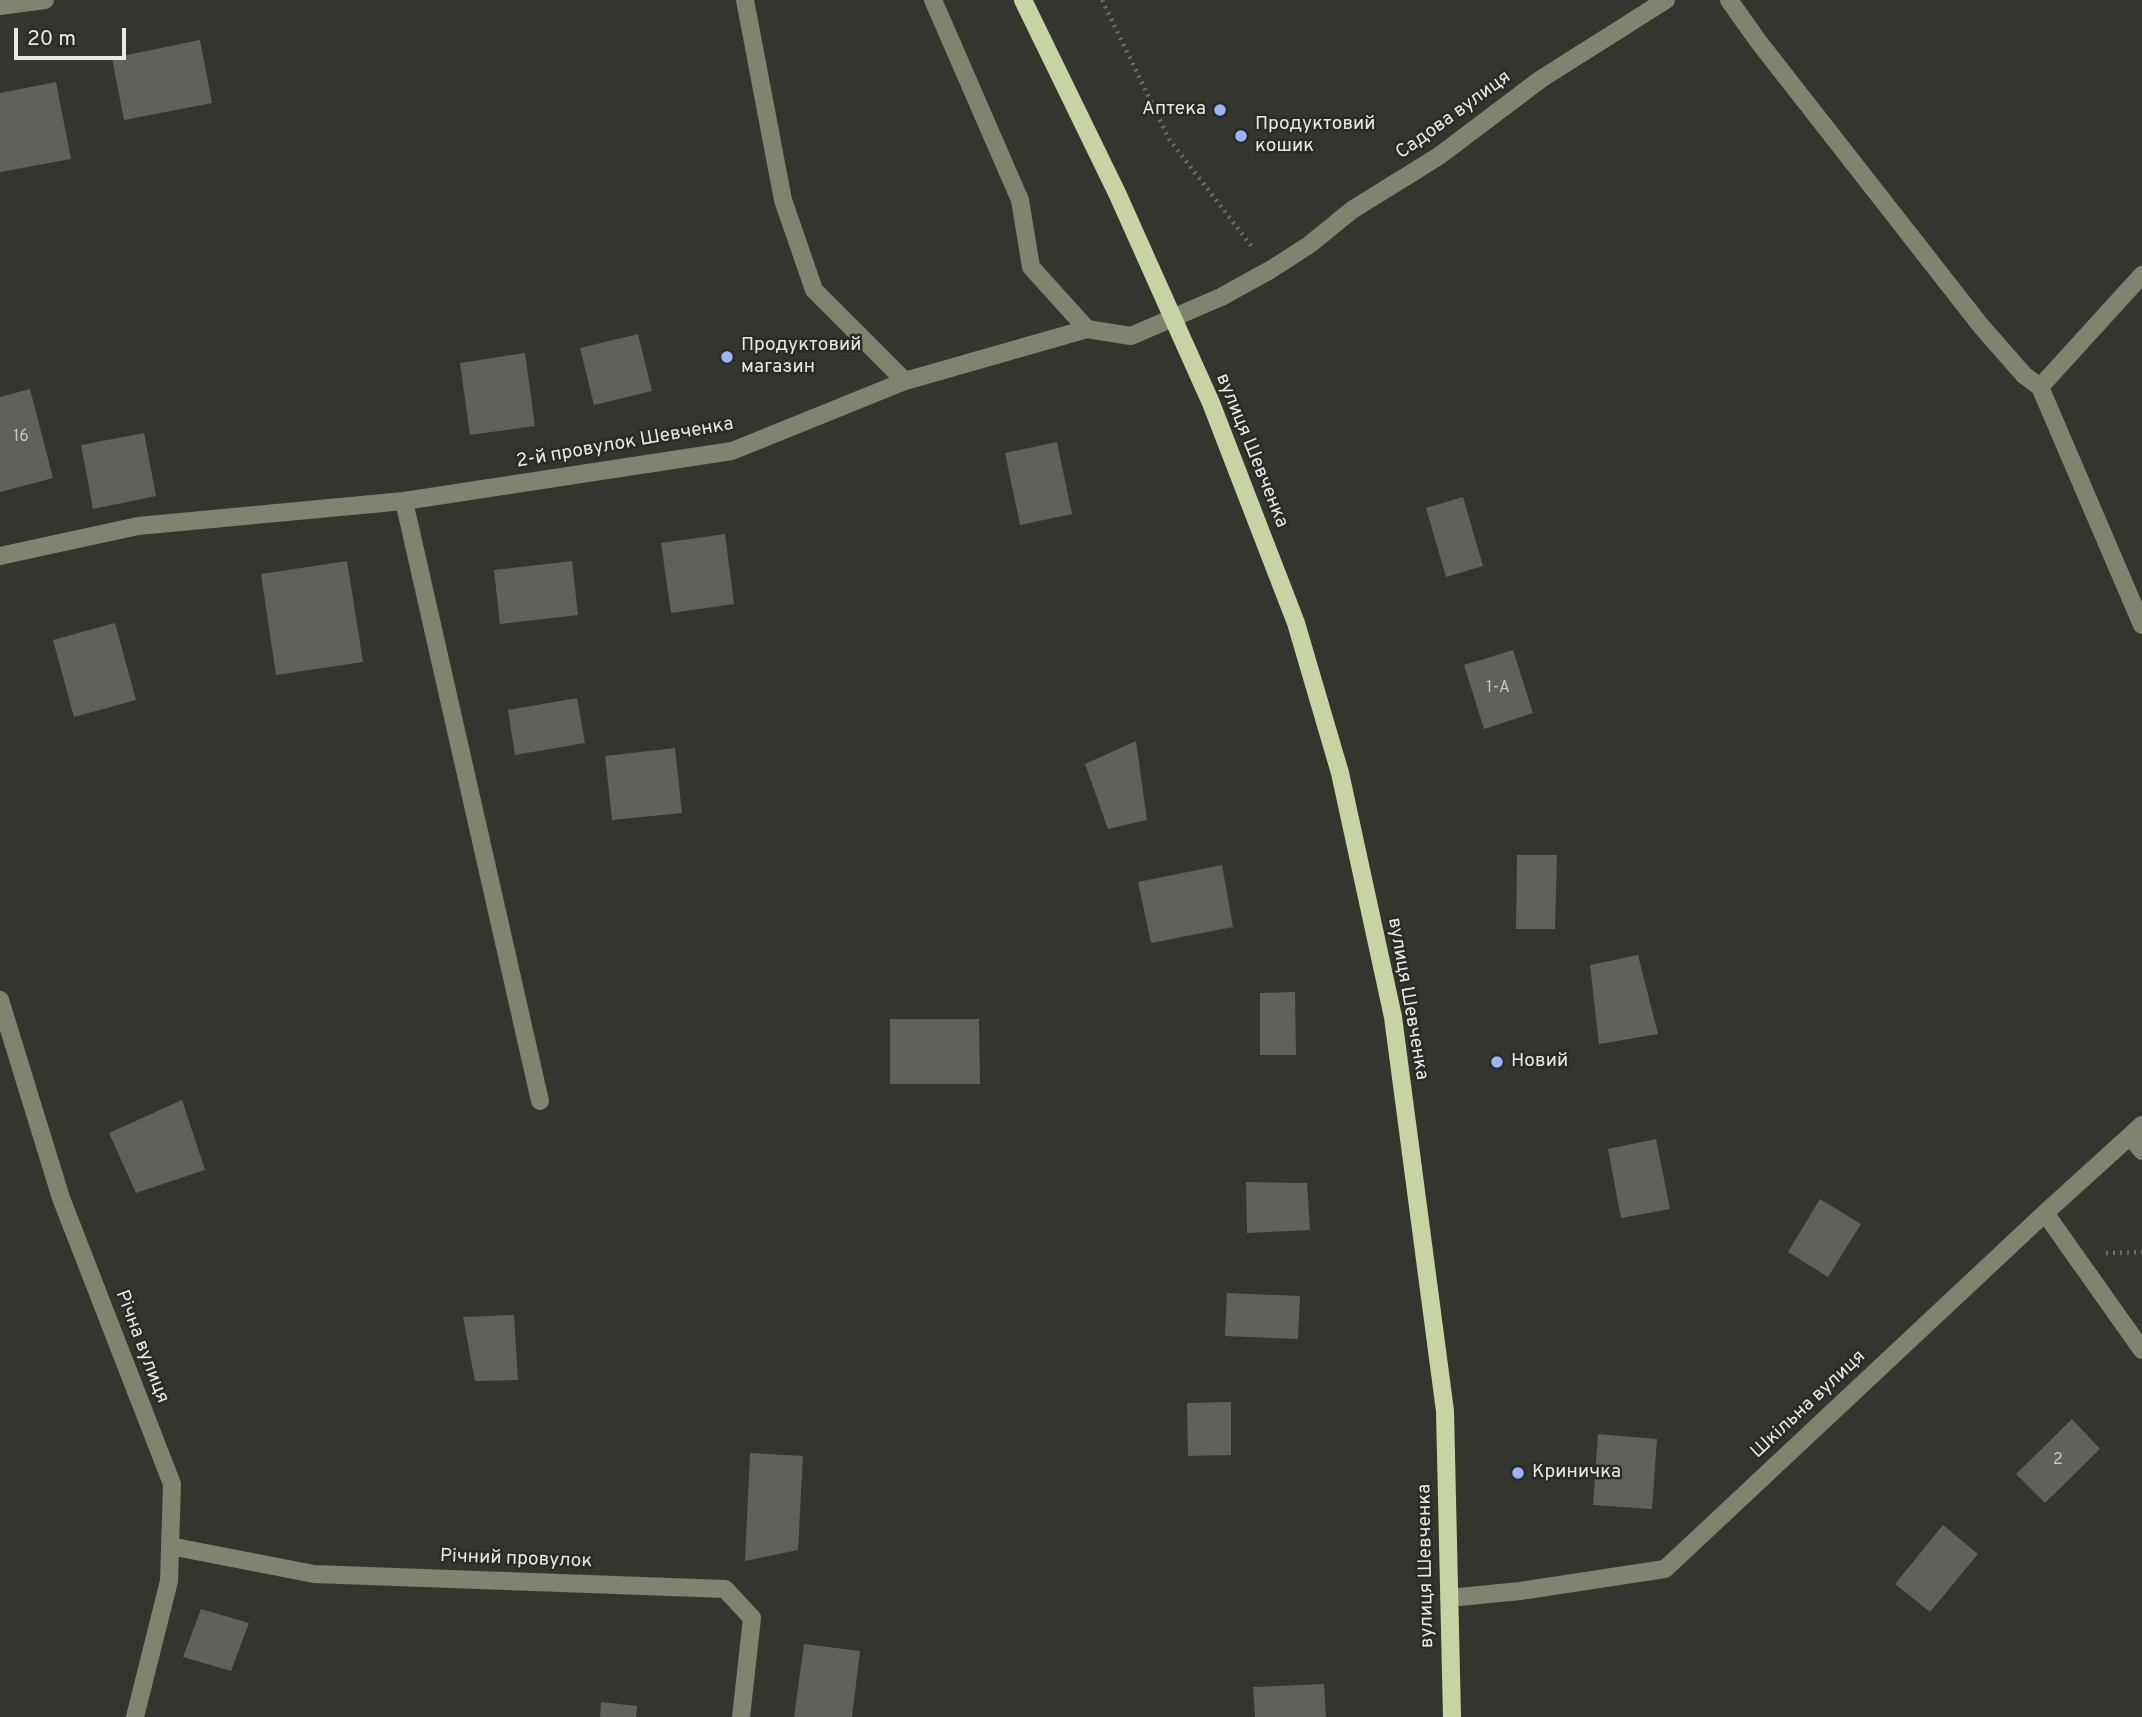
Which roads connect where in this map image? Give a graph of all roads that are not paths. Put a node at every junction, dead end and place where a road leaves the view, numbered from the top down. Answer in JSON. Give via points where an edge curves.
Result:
{"nodes":[{"id":1,"x":45,"y":0,"type":"edge"},
{"id":2,"x":746,"y":0,"type":"edge"},
{"id":3,"x":933,"y":0,"type":"edge"},
{"id":4,"x":1023,"y":0,"type":"edge"},
{"id":5,"x":1666,"y":0,"type":"edge"},
{"id":6,"x":1729,"y":0,"type":"edge"},
{"id":7,"x":0,"y":6,"type":"edge"},
{"id":8,"x":2142,"y":275,"type":"edge"},
{"id":9,"x":1173,"y":319,"type":"junction"},
{"id":10,"x":1087,"y":329,"type":"junction"},
{"id":11,"x":905,"y":381,"type":"junction"},
{"id":12,"x":2040,"y":387,"type":"junction"},
{"id":13,"x":404,"y":501,"type":"junction"},
{"id":14,"x":0,"y":556,"type":"edge"},
{"id":15,"x":2142,"y":625,"type":"edge"},
{"id":16,"x":0,"y":1000,"type":"edge"},
{"id":17,"x":540,"y":1101,"type":"dead end"},
{"id":18,"x":2136,"y":1131,"type":"edge"},
{"id":19,"x":2142,"y":1151,"type":"edge"},
{"id":20,"x":2045,"y":1213,"type":"junction"},
{"id":21,"x":2142,"y":1350,"type":"edge"},
{"id":22,"x":170,"y":1546,"type":"junction"},
{"id":23,"x":1449,"y":1598,"type":"junction"},
{"id":24,"x":135,"y":1717,"type":"edge"},
{"id":25,"x":741,"y":1717,"type":"edge"},
{"id":26,"x":1452,"y":1717,"type":"edge"}],
"edges":[{"from":1,"to":7,"type":"street"},
{"from":2,"to":11,"type":"street","via":[[783,201],[814,290]]},
{"from":3,"to":10,"type":"street","via":[[1020,200],[1031,267]]},
{"from":4,"to":9,"type":"main road","name":"вулиця Шевченка"},
{"from":5,"to":9,"type":"street","name":"Садова вулиця","via":[[1541,79],[1439,156],[1270,271]]},
{"from":6,"to":12,"type":"street","via":[[1981,326]]},
{"from":8,"to":12,"type":"street"},
{"from":9,"to":10,"type":"street","name":"Садова вулиця","via":[[1131,336]]},
{"from":9,"to":23,"type":"main road","name":"вулиця Шевченка","via":[[1296,623],[1340,773],[1393,1017],[1445,1411]]},
{"from":10,"to":11,"type":"street","name":"2-й провулок Шевченка"},
{"from":11,"to":13,"type":"street","name":"2-й провулок Шевченка","via":[[732,451]]},
{"from":12,"to":15,"type":"street"},
{"from":13,"to":14,"type":"street","name":"2-й провулок Шевченка","via":[[138,526]]},
{"from":13,"to":17,"type":"street"},
{"from":16,"to":22,"type":"street","name":"Річна вулиця","via":[[61,1198],[172,1484]]},
{"from":18,"to":19,"type":"street"},
{"from":18,"to":20,"type":"street","name":"Шкільна вулиця"},
{"from":20,"to":21,"type":"street"},
{"from":20,"to":23,"type":"street","name":"Шкільна вулиця","via":[[1665,1569]]},
{"from":22,"to":24,"type":"street","name":"Річна вулиця","via":[[169,1581]]},
{"from":22,"to":25,"type":"street","name":"Річний провулок","via":[[314,1574],[725,1589],[752,1618]]},
{"from":23,"to":26,"type":"main road","name":"вулиця Шевченка"}]}
